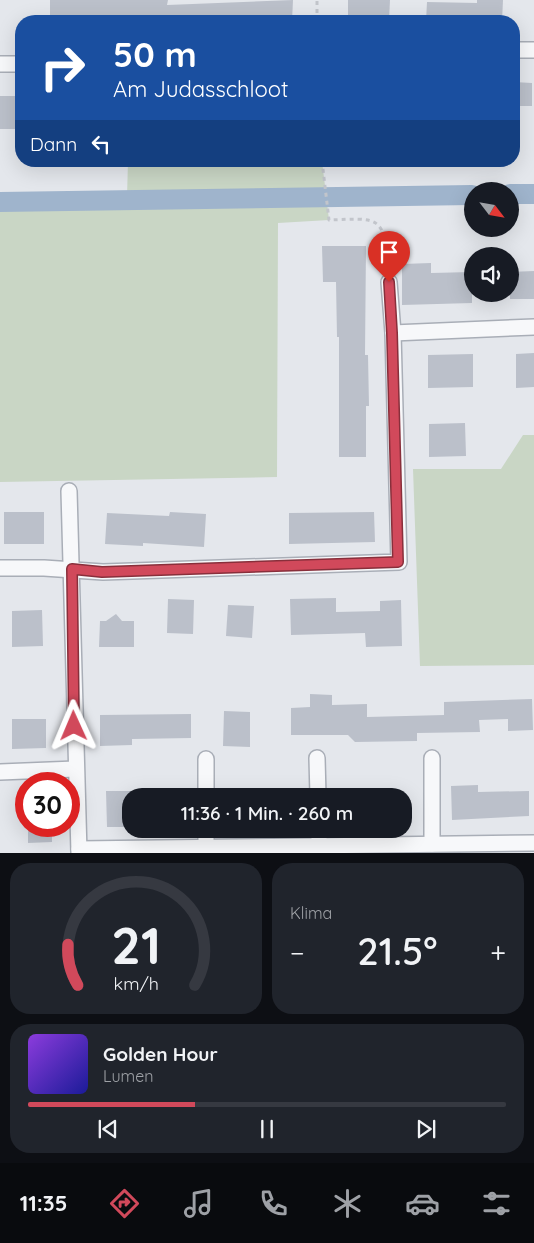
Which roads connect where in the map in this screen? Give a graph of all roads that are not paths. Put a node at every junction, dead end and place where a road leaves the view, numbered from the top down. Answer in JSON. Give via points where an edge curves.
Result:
{"nodes":[{"id":1,"x":520,"y":50,"type":"edge"},
{"id":2,"x":534,"y":50,"type":"edge"},
{"id":3,"x":0,"y":64,"type":"edge"},
{"id":4,"x":15,"y":64,"type":"edge"},
{"id":5,"x":389,"y":282,"type":"road end"},
{"id":6,"x":534,"y":327,"type":"edge"},
{"id":7,"x":392,"y":333,"type":"junction"},
{"id":8,"x":69,"y":492,"type":"dead end"},
{"id":9,"x":0,"y":568,"type":"edge"},
{"id":10,"x":72,"y":569,"type":"junction"},
{"id":11,"x":317,"y":758,"type":"dead end"},
{"id":12,"x":432,"y":758,"type":"dead end"},
{"id":13,"x":206,"y":759,"type":"dead end"},
{"id":14,"x":75,"y":769,"type":"junction"},
{"id":15,"x":0,"y":772,"type":"edge"},
{"id":16,"x":206,"y":788,"type":"edge"},
{"id":17,"x":318,"y":788,"type":"edge"},
{"id":18,"x":206,"y":838,"type":"edge"},
{"id":19,"x":319,"y":838,"type":"edge"},
{"id":20,"x":534,"y":843,"type":"edge"},
{"id":21,"x":432,"y":844,"type":"junction"},
{"id":22,"x":206,"y":846,"type":"junction"},
{"id":23,"x":319,"y":846,"type":"junction"},
{"id":24,"x":79,"y":851,"type":"edge"}],
"edges":[{"from":1,"to":2,"type":"street"},
{"from":3,"to":4,"type":"street"},
{"from":5,"to":7,"type":"street"},
{"from":6,"to":7,"type":"street"},
{"from":7,"to":10,"type":"street","via":[[398,562],[102,572]]},
{"from":8,"to":10,"type":"street"},
{"from":9,"to":10,"type":"street"},
{"from":10,"to":14,"type":"street"},
{"from":11,"to":17,"type":"street"},
{"from":12,"to":21,"type":"street"},
{"from":13,"to":16,"type":"street"},
{"from":14,"to":15,"type":"street"},
{"from":14,"to":24,"type":"street"},
{"from":18,"to":22,"type":"street"},
{"from":19,"to":23,"type":"street"},
{"from":20,"to":21,"type":"street"},
{"from":21,"to":23,"type":"street"},
{"from":22,"to":23,"type":"street"},
{"from":22,"to":24,"type":"street"}]}
